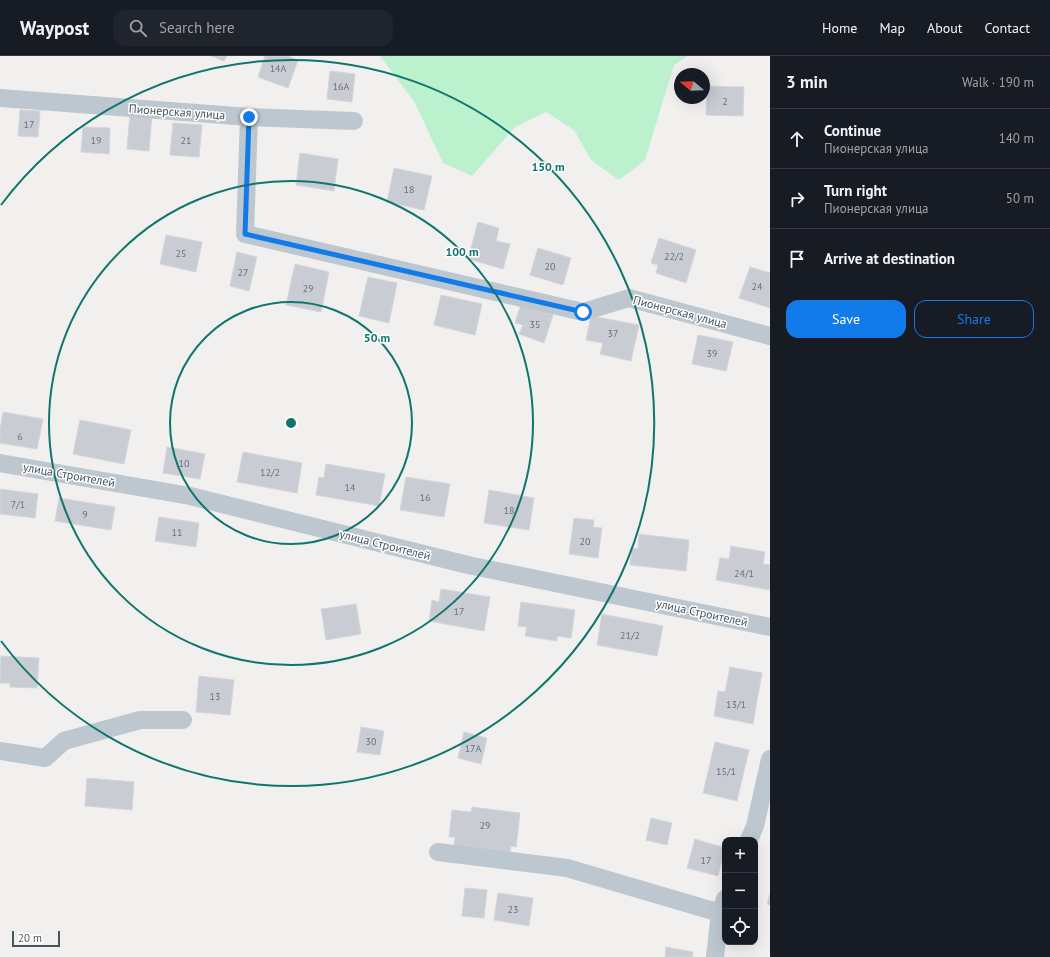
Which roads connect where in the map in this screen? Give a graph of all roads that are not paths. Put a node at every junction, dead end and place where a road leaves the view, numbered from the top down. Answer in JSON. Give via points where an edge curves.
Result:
{"nodes":[{"id":1,"x":0,"y":98,"type":"edge"},
{"id":2,"x":249,"y":117,"type":"junction"},
{"id":3,"x":354,"y":122,"type":"dead end"},
{"id":4,"x":770,"y":336,"type":"edge"},
{"id":5,"x":0,"y":464,"type":"edge"},
{"id":6,"x":770,"y":627,"type":"edge"},
{"id":7,"x":183,"y":720,"type":"dead end"},
{"id":8,"x":0,"y":751,"type":"edge"},
{"id":9,"x":770,"y":759,"type":"edge"},
{"id":10,"x":750,"y":837,"type":"edge"},
{"id":11,"x":438,"y":852,"type":"dead end"},
{"id":12,"x":722,"y":906,"type":"edge"},
{"id":13,"x":715,"y":957,"type":"edge"}],
"edges":[{"from":1,"to":2,"type":"street","name":"Пионерская улица"},
{"from":2,"to":3,"type":"street"},
{"from":2,"to":4,"type":"street","name":"Пионерская улица","via":[[245,234],[583,312],[629,298]]},
{"from":5,"to":6,"type":"street","name":"улица Строителей","via":[[190,496],[468,565]]},
{"from":7,"to":8,"type":"street","via":[[132,722],[64,741],[45,758]]},
{"from":9,"to":10,"type":"street"},
{"from":11,"to":12,"type":"street","via":[[567,868]]},
{"from":12,"to":13,"type":"street"}]}
